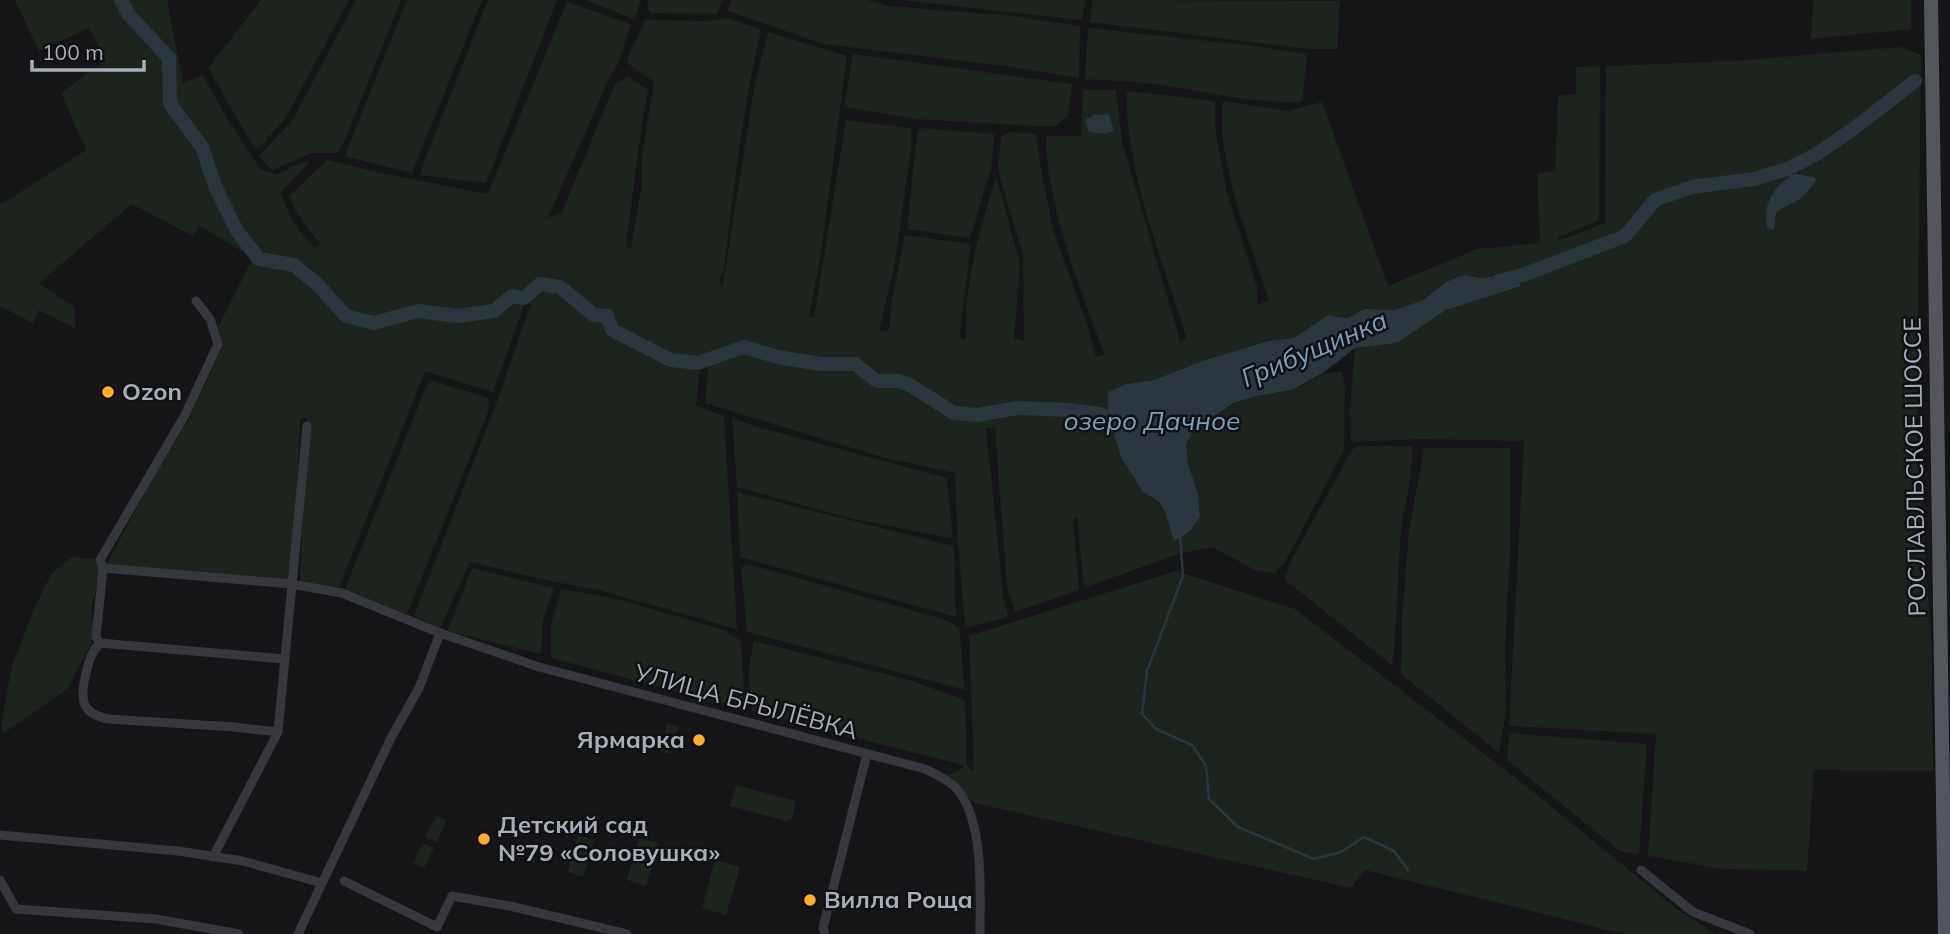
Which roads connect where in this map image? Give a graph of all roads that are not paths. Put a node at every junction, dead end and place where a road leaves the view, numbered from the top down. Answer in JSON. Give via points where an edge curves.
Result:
{"nodes":[{"id":1,"x":1931,"y":0,"type":"edge"},
{"id":2,"x":196,"y":300,"type":"dead end"},
{"id":3,"x":307,"y":426,"type":"dead end"},
{"id":4,"x":103,"y":568,"type":"junction"},
{"id":5,"x":291,"y":584,"type":"junction"},
{"id":6,"x":440,"y":633,"type":"junction"},
{"id":7,"x":100,"y":643,"type":"junction"},
{"id":8,"x":284,"y":659,"type":"junction"},
{"id":9,"x":278,"y":732,"type":"junction"},
{"id":10,"x":867,"y":754,"type":"junction"},
{"id":11,"x":0,"y":835,"type":"edge"},
{"id":12,"x":213,"y":857,"type":"junction"},
{"id":13,"x":1642,"y":870,"type":"dead end"},
{"id":14,"x":0,"y":880,"type":"edge"},
{"id":15,"x":344,"y":881,"type":"dead end"},
{"id":16,"x":322,"y":883,"type":"junction"},
{"id":17,"x":239,"y":934,"type":"edge"},
{"id":18,"x":298,"y":934,"type":"edge"},
{"id":19,"x":627,"y":934,"type":"edge"},
{"id":20,"x":825,"y":934,"type":"edge"},
{"id":21,"x":980,"y":934,"type":"edge"},
{"id":22,"x":1750,"y":934,"type":"edge"},
{"id":23,"x":1945,"y":934,"type":"edge"}],
"edges":[{"from":1,"to":23,"type":"main road","name":"РОСЛАВЛЬСКОЕ ШОССЕ"},
{"from":2,"to":4,"type":"street","via":[[210,319],[218,344],[185,415],[100,560]]},
{"from":3,"to":5,"type":"street"},
{"from":4,"to":5,"type":"street","name":"УЛИЦА БРЫЛЁВКА"},
{"from":4,"to":7,"type":"street","via":[[96,636]]},
{"from":5,"to":6,"type":"street","name":"УЛИЦА БРЫЛЁВКА","via":[[342,593]]},
{"from":5,"to":8,"type":"street"},
{"from":6,"to":10,"type":"street","name":"УЛИЦА БРЫЛЁВКА","via":[[539,667]]},
{"from":6,"to":16,"type":"street","via":[[419,688]]},
{"from":7,"to":8,"type":"street"},
{"from":7,"to":9,"type":"street","via":[[92,651],[82,691],[85,708],[95,716]]},
{"from":8,"to":9,"type":"street"},
{"from":9,"to":12,"type":"street"},
{"from":10,"to":20,"type":"street"},
{"from":10,"to":21,"type":"street","name":"УЛИЦА БРЫЛЁВКА","via":[[942,776],[965,801],[974,823]]},
{"from":11,"to":12,"type":"street"},
{"from":12,"to":16,"type":"street"},
{"from":13,"to":22,"type":"street","via":[[1693,912]]},
{"from":14,"to":17,"type":"street","via":[[16,909],[156,919]]},
{"from":15,"to":19,"type":"street","via":[[437,928],[452,896],[510,905]]},
{"from":16,"to":18,"type":"street"}]}
